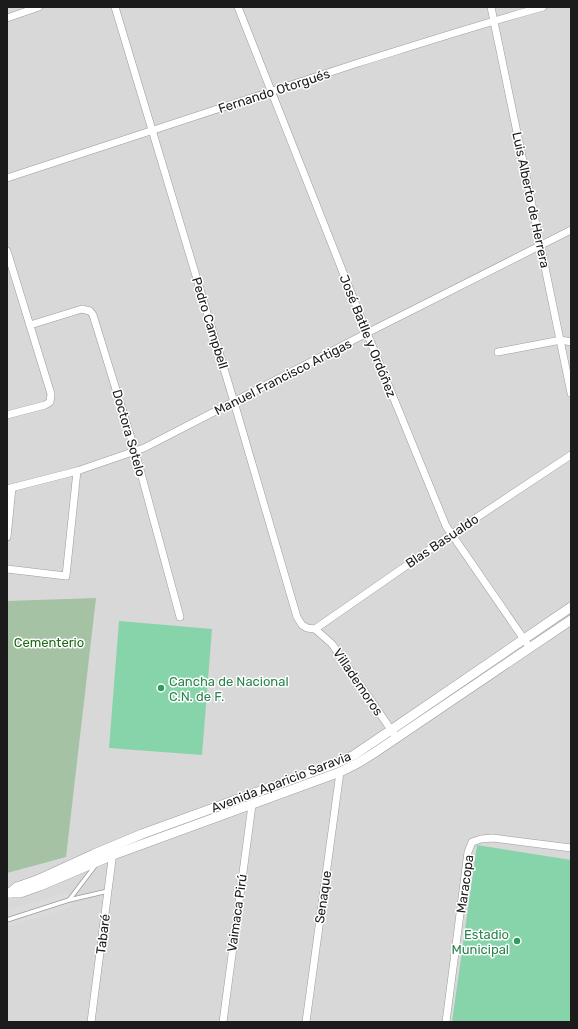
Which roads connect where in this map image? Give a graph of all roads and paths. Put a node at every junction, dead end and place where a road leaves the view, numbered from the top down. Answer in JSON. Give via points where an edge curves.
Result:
{"nodes":[{"id":1,"x":39,"y":7,"type":"edge"},
{"id":2,"x":115,"y":7,"type":"edge"},
{"id":3,"x":238,"y":7,"type":"edge"},
{"id":4,"x":491,"y":7,"type":"edge"},
{"id":5,"x":543,"y":7,"type":"edge"},
{"id":6,"x":7,"y":18,"type":"edge"},
{"id":7,"x":494,"y":20,"type":"junction"},
{"id":8,"x":271,"y":91,"type":"junction"},
{"id":9,"x":153,"y":131,"type":"junction"},
{"id":10,"x":7,"y":178,"type":"edge"},
{"id":11,"x":571,"y":230,"type":"edge"},
{"id":12,"x":540,"y":246,"type":"junction"},
{"id":13,"x":7,"y":251,"type":"edge"},
{"id":14,"x":30,"y":325,"type":"junction"},
{"id":15,"x":367,"y":333,"type":"junction"},
{"id":16,"x":561,"y":340,"type":"junction"},
{"id":17,"x":571,"y":342,"type":"edge"},
{"id":18,"x":498,"y":352,"type":"dead end"},
{"id":19,"x":571,"y":393,"type":"edge"},
{"id":20,"x":234,"y":402,"type":"junction"},
{"id":21,"x":7,"y":415,"type":"edge"},
{"id":22,"x":135,"y":452,"type":"junction"},
{"id":23,"x":571,"y":455,"type":"edge"},
{"id":24,"x":78,"y":471,"type":"junction"},
{"id":25,"x":9,"y":489,"type":"edge"},
{"id":26,"x":452,"y":534,"type":"junction"},
{"id":27,"x":7,"y":537,"type":"edge"},
{"id":28,"x":7,"y":569,"type":"edge"},
{"id":29,"x":571,"y":607,"type":"edge"},
{"id":30,"x":180,"y":617,"type":"dead end"},
{"id":31,"x":571,"y":620,"type":"edge"},
{"id":32,"x":315,"y":629,"type":"junction"},
{"id":33,"x":524,"y":639,"type":"junction"},
{"id":34,"x":530,"y":648,"type":"junction"},
{"id":35,"x":391,"y":730,"type":"junction"},
{"id":36,"x":397,"y":738,"type":"junction"},
{"id":37,"x":356,"y":759,"type":"junction"},
{"id":38,"x":340,"y":772,"type":"junction"},
{"id":39,"x":252,"y":805,"type":"junction"},
{"id":40,"x":571,"y":848,"type":"edge"},
{"id":41,"x":114,"y":850,"type":"junction"},
{"id":42,"x":99,"y":861,"type":"junction"},
{"id":43,"x":108,"y":891,"type":"junction"},
{"id":44,"x":9,"y":893,"type":"edge"},
{"id":45,"x":69,"y":900,"type":"junction"},
{"id":46,"x":7,"y":920,"type":"edge"},
{"id":47,"x":91,"y":1022,"type":"edge"},
{"id":48,"x":223,"y":1022,"type":"edge"},
{"id":49,"x":306,"y":1022,"type":"edge"},
{"id":50,"x":446,"y":1022,"type":"edge"}],
"edges":[{"from":1,"to":6,"type":"street"},
{"from":2,"to":9,"type":"street","name":"Pedro Campbell"},
{"from":3,"to":8,"type":"street","name":"José Batlle y Ordóñez"},
{"from":4,"to":7,"type":"street","name":"Luis Alberto de Herrera"},
{"from":5,"to":7,"type":"street","name":"Fernando Otorgués"},
{"from":7,"to":8,"type":"street","name":"Fernando Otorgués"},
{"from":7,"to":12,"type":"street","name":"Luis Alberto de Herrera"},
{"from":8,"to":9,"type":"street","name":"Fernando Otorgués"},
{"from":8,"to":15,"type":"street","name":"José Batlle y Ordóñez"},
{"from":9,"to":10,"type":"street","name":"Fernando Otorgués"},
{"from":9,"to":20,"type":"street","name":"Pedro Campbell"},
{"from":11,"to":12,"type":"street","name":"Manuel Francisco Artigas"},
{"from":12,"to":15,"type":"street","name":"Manuel Francisco Artigas"},
{"from":12,"to":16,"type":"street","name":"Luis Alberto de Herrera"},
{"from":13,"to":14,"type":"street"},
{"from":14,"to":21,"type":"street","via":[[51,394],[50,402]]},
{"from":14,"to":22,"type":"street","name":"Doctora Sotelo","via":[[82,310],[90,311]]},
{"from":15,"to":20,"type":"street","name":"Manuel Francisco Artigas"},
{"from":15,"to":26,"type":"street","name":"José Batlle y Ordóñez","via":[[446,526]]},
{"from":16,"to":17,"type":"street"},
{"from":16,"to":18,"type":"street"},
{"from":16,"to":19,"type":"street","name":"Luis Alberto de Herrera"},
{"from":20,"to":22,"type":"street","name":"Manuel Francisco Artigas"},
{"from":20,"to":32,"type":"street","name":"Pedro Campbell","via":[[297,617],[302,625]]},
{"from":22,"to":24,"type":"street","name":"Manuel Francisco Artigas"},
{"from":22,"to":30,"type":"street","name":"Doctora Sotelo"},
{"from":23,"to":26,"type":"street","name":"Blas Basualdo"},
{"from":24,"to":25,"type":"street","name":"Manuel Francisco Artigas"},
{"from":24,"to":28,"type":"street","via":[[66,576]]},
{"from":25,"to":27,"type":"street"},
{"from":26,"to":32,"type":"street","name":"Blas Basualdo"},
{"from":26,"to":33,"type":"street","name":"José Batlle y Ordóñez"},
{"from":29,"to":33,"type":"street","name":"Avenida Aparicio Saravia"},
{"from":31,"to":34,"type":"street","name":"Avenida Aparicio Saravia"},
{"from":32,"to":35,"type":"street","name":"Villademoros","via":[[332,644]]},
{"from":33,"to":34,"type":"street","name":"José Batlle y Ordóñez"},
{"from":33,"to":35,"type":"street","name":"Avenida Aparicio Saravia"},
{"from":34,"to":36,"type":"street","name":"Avenida Aparicio Saravia"},
{"from":35,"to":36,"type":"street","name":"Villademoros"},
{"from":35,"to":37,"type":"street","name":"Avenida Aparicio Saravia"},
{"from":36,"to":37,"type":"street","name":"Avenida Aparicio Saravia"},
{"from":37,"to":38,"type":"street","name":"Avenida Aparicio Saravia"},
{"from":37,"to":41,"type":"street","name":"Avenida Aparicio Saravia","via":[[337,763],[142,834]]},
{"from":38,"to":39,"type":"street","name":"Avenida Aparicio Saravia"},
{"from":38,"to":49,"type":"street","name":"Senaque"},
{"from":39,"to":41,"type":"street","name":"Avenida Aparicio Saravia"},
{"from":39,"to":48,"type":"street","name":"Vaimaca Pirú"},
{"from":40,"to":50,"type":"street","name":"Maracopa","via":[[493,838],[472,842],[468,852]]},
{"from":41,"to":42,"type":"street","name":"Avenida Aparicio Saravia"},
{"from":41,"to":43,"type":"street","name":"Tabaré"},
{"from":41,"to":44,"type":"street","name":"Avenida Aparicio Saravia","via":[[17,887]]},
{"from":42,"to":44,"type":"street","name":"Avenida Aparicio Saravia","via":[[40,886],[20,893]]},
{"from":42,"to":45,"type":"lane"},
{"from":43,"to":45,"type":"lane"},
{"from":43,"to":47,"type":"street","name":"Tabaré"},
{"from":45,"to":46,"type":"lane"}]}
